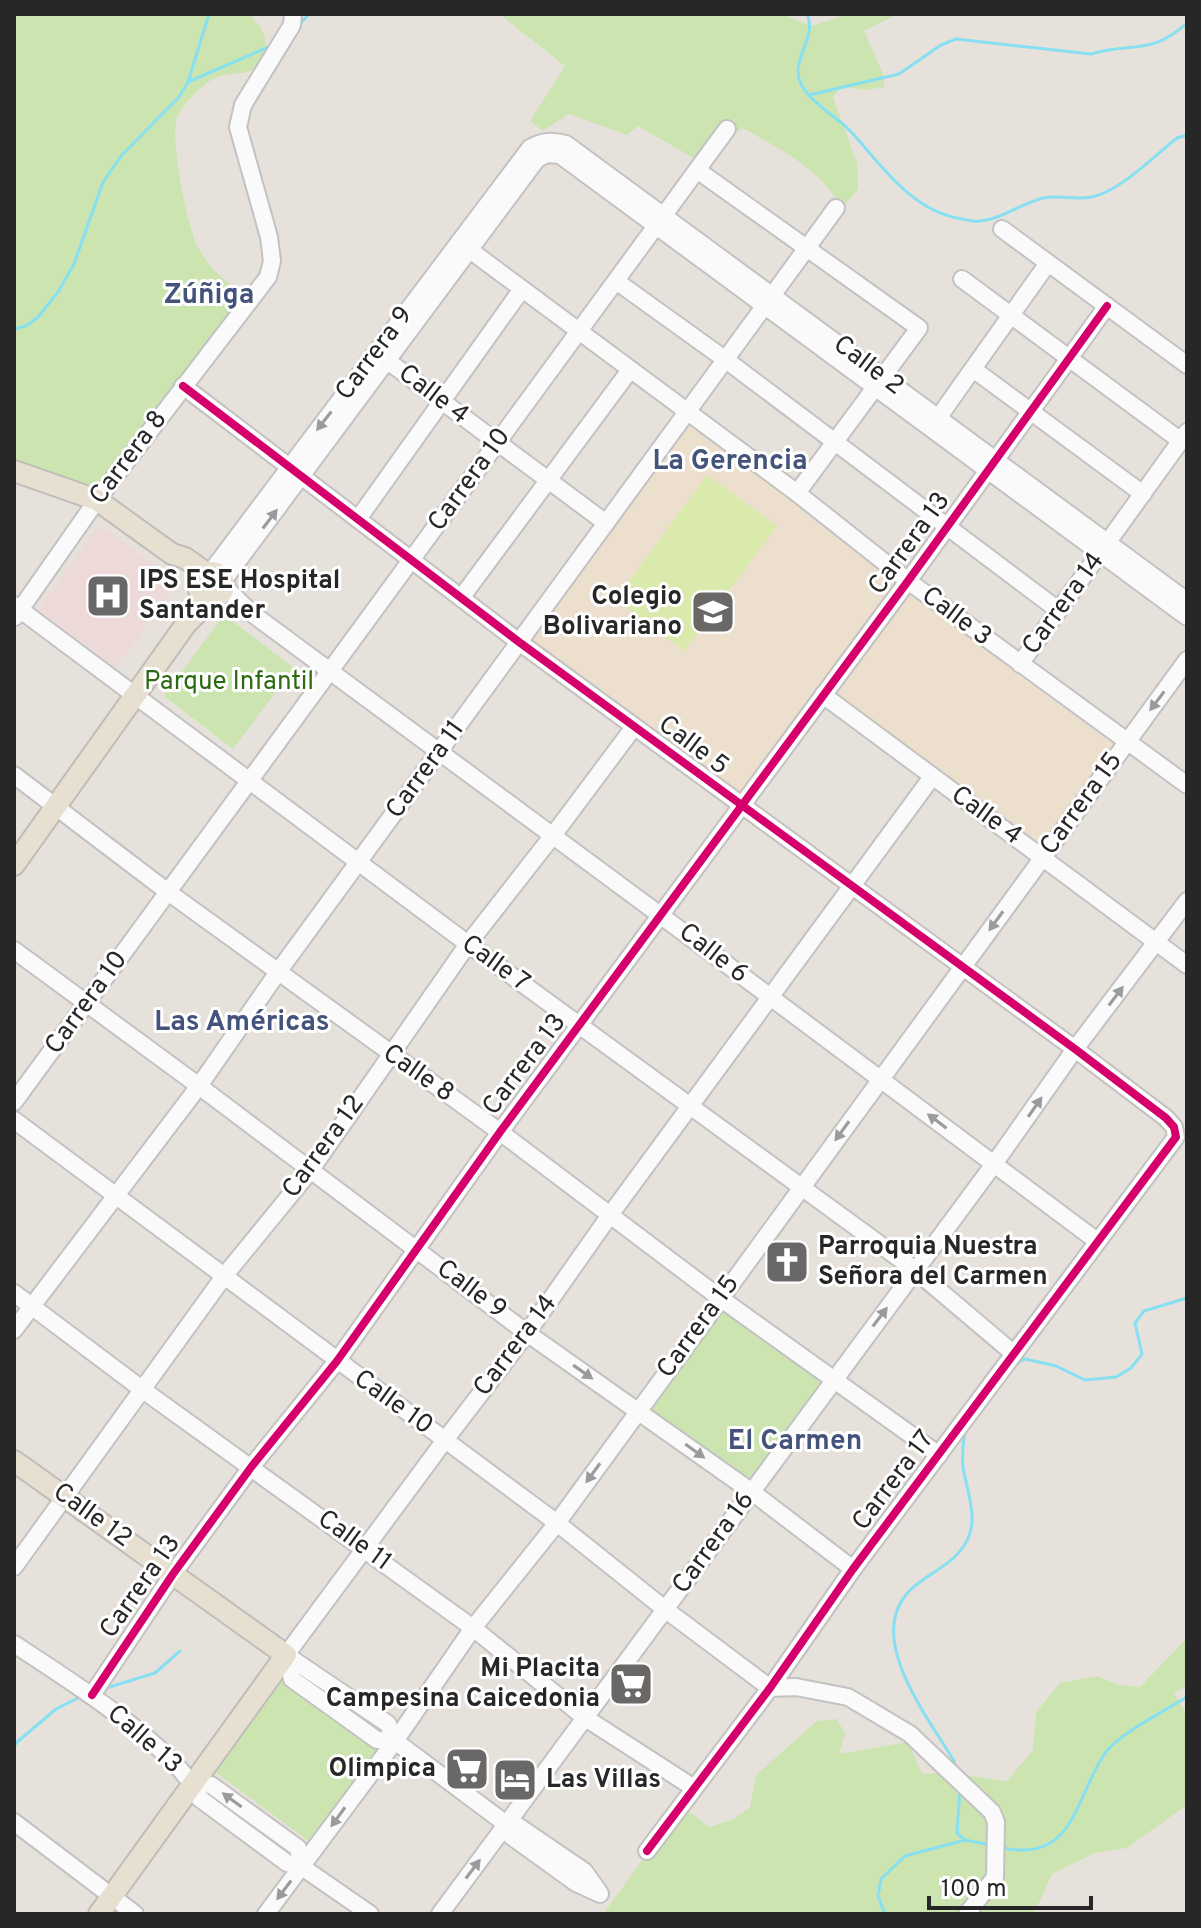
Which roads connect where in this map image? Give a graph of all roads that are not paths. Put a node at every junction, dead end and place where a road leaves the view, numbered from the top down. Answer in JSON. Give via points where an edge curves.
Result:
{"nodes":[{"id":1,"x":295,"y":18,"type":"edge"},
{"id":2,"x":727,"y":129,"type":"dead end"},
{"id":3,"x":546,"y":148,"type":"joint"},
{"id":4,"x":697,"y":170,"type":"junction"},
{"id":5,"x":836,"y":208,"type":"dead end"},
{"id":6,"x":661,"y":220,"type":"junction"},
{"id":7,"x":1002,"y":229,"type":"dead end"},
{"id":8,"x":464,"y":246,"type":"junction"},
{"id":9,"x":807,"y":248,"type":"junction"},
{"id":10,"x":1048,"y":263,"type":"junction"},
{"id":11,"x":962,"y":279,"type":"dead end"},
{"id":12,"x":616,"y":281,"type":"junction"},
{"id":13,"x":522,"y":289,"type":"junction"},
{"id":14,"x":769,"y":300,"type":"junction"},
{"id":15,"x":1107,"y":306,"type":"junction"},
{"id":16,"x":1011,"y":315,"type":"junction"},
{"id":17,"x":579,"y":332,"type":"junction"},
{"id":18,"x":382,"y":357,"type":"junction"},
{"id":19,"x":1070,"y":359,"type":"junction"},
{"id":20,"x":726,"y":360,"type":"junction"},
{"id":21,"x":1187,"y":365,"type":"edge"},
{"id":22,"x":973,"y":369,"type":"junction"},
{"id":23,"x":630,"y":370,"type":"junction"},
{"id":24,"x":880,"y":382,"type":"junction"},
{"id":25,"x":183,"y":386,"type":"junction"},
{"id":26,"x":442,"y":402,"type":"junction"},
{"id":27,"x":687,"y":412,"type":"junction"},
{"id":28,"x":1031,"y":412,"type":"junction"},
{"id":29,"x":938,"y":418,"type":"junction"},
{"id":30,"x":1184,"y":436,"type":"edge"},
{"id":31,"x":835,"y":442,"type":"junction"},
{"id":32,"x":498,"y":443,"type":"junction"},
{"id":33,"x":992,"y":466,"type":"junction"},
{"id":34,"x":14,"y":471,"type":"edge"},
{"id":35,"x":295,"y":472,"type":"junction"},
{"id":36,"x":549,"y":481,"type":"junction"},
{"id":37,"x":797,"y":493,"type":"junction"},
{"id":38,"x":1143,"y":494,"type":"junction"},
{"id":39,"x":97,"y":500,"type":"junction"},
{"id":40,"x":358,"y":519,"type":"junction"},
{"id":41,"x":606,"y":523,"type":"junction"},
{"id":42,"x":948,"y":527,"type":"junction"},
{"id":43,"x":1104,"y":548,"type":"junction"},
{"id":44,"x":411,"y":560,"type":"junction"},
{"id":45,"x":908,"y":581,"type":"junction"},
{"id":46,"x":211,"y":585,"type":"junction"},
{"id":47,"x":461,"y":598,"type":"junction"},
{"id":48,"x":1187,"y":601,"type":"edge"},
{"id":49,"x":1058,"y":610,"type":"junction"},
{"id":50,"x":16,"y":611,"type":"edge"},
{"id":51,"x":1187,"y":617,"type":"edge"},
{"id":52,"x":519,"y":642,"type":"junction"},
{"id":53,"x":1187,"y":660,"type":"edge"},
{"id":54,"x":1020,"y":664,"type":"junction"},
{"id":55,"x":330,"y":671,"type":"junction"},
{"id":56,"x":823,"y":695,"type":"junction"},
{"id":57,"x":134,"y":697,"type":"junction"},
{"id":58,"x":634,"y":727,"type":"junction"},
{"id":59,"x":1126,"y":742,"type":"junction"},
{"id":60,"x":440,"y":750,"type":"junction"},
{"id":61,"x":14,"y":775,"type":"edge"},
{"id":62,"x":932,"y":777,"type":"junction"},
{"id":63,"x":249,"y":781,"type":"junction"},
{"id":64,"x":1187,"y":785,"type":"edge"},
{"id":65,"x":56,"y":805,"type":"junction"},
{"id":66,"x":741,"y":807,"type":"junction"},
{"id":67,"x":554,"y":834,"type":"junction"},
{"id":68,"x":1042,"y":858,"type":"junction"},
{"id":69,"x":359,"y":864,"type":"junction"},
{"id":70,"x":14,"y":865,"type":"edge"},
{"id":71,"x":852,"y":884,"type":"junction"},
{"id":72,"x":168,"y":892,"type":"junction"},
{"id":73,"x":1187,"y":901,"type":"edge"},
{"id":74,"x":661,"y":914,"type":"junction"},
{"id":75,"x":1156,"y":943,"type":"junction"},
{"id":76,"x":468,"y":944,"type":"junction"},
{"id":77,"x":14,"y":950,"type":"edge"},
{"id":78,"x":1187,"y":965,"type":"edge"},
{"id":79,"x":962,"y":969,"type":"junction"},
{"id":80,"x":278,"y":972,"type":"junction"},
{"id":81,"x":769,"y":999,"type":"junction"},
{"id":82,"x":86,"y":1004,"type":"junction"},
{"id":83,"x":579,"y":1026,"type":"junction"},
{"id":84,"x":1075,"y":1049,"type":"junction"},
{"id":85,"x":390,"y":1054,"type":"junction"},
{"id":86,"x":880,"y":1079,"type":"junction"},
{"id":87,"x":199,"y":1086,"type":"junction"},
{"id":88,"x":14,"y":1102,"type":"edge"},
{"id":89,"x":691,"y":1107,"type":"junction"},
{"id":90,"x":14,"y":1120,"type":"edge"},
{"id":91,"x":500,"y":1132,"type":"junction"},
{"id":92,"x":1176,"y":1137,"type":"joint"},
{"id":93,"x":994,"y":1164,"type":"junction"},
{"id":94,"x":310,"y":1171,"type":"junction"},
{"id":95,"x":802,"y":1186,"type":"junction"},
{"id":96,"x":115,"y":1195,"type":"junction"},
{"id":97,"x":610,"y":1215,"type":"junction"},
{"id":98,"x":1097,"y":1241,"type":"junction"},
{"id":99,"x":418,"y":1250,"type":"junction"},
{"id":100,"x":915,"y":1270,"type":"junction"},
{"id":101,"x":225,"y":1275,"type":"junction"},
{"id":102,"x":14,"y":1293,"type":"edge"},
{"id":103,"x":720,"y":1298,"type":"junction"},
{"id":104,"x":32,"y":1306,"type":"junction"},
{"id":105,"x":14,"y":1330,"type":"edge"},
{"id":106,"x":527,"y":1333,"type":"junction"},
{"id":107,"x":1013,"y":1353,"type":"junction"},
{"id":108,"x":337,"y":1361,"type":"junction"},
{"id":109,"x":834,"y":1380,"type":"junction"},
{"id":110,"x":143,"y":1390,"type":"junction"},
{"id":111,"x":638,"y":1410,"type":"junction"},
{"id":112,"x":445,"y":1440,"type":"junction"},
{"id":113,"x":939,"y":1455,"type":"junction"},
{"id":114,"x":14,"y":1461,"type":"edge"},
{"id":115,"x":252,"y":1466,"type":"junction"},
{"id":116,"x":752,"y":1492,"type":"junction"},
{"id":117,"x":64,"y":1497,"type":"junction"},
{"id":118,"x":557,"y":1523,"type":"junction"},
{"id":119,"x":365,"y":1549,"type":"junction"},
{"id":120,"x":14,"y":1567,"type":"edge"},
{"id":121,"x":853,"y":1569,"type":"junction"},
{"id":122,"x":173,"y":1574,"type":"junction"},
{"id":123,"x":666,"y":1610,"type":"junction"},
{"id":124,"x":473,"y":1628,"type":"junction"},
{"id":125,"x":14,"y":1644,"type":"edge"},
{"id":126,"x":286,"y":1655,"type":"junction"},
{"id":127,"x":770,"y":1688,"type":"junction"},
{"id":128,"x":92,"y":1695,"type":"junction"},
{"id":129,"x":584,"y":1717,"type":"junction"},
{"id":130,"x":395,"y":1741,"type":"junction"},
{"id":131,"x":193,"y":1783,"type":"junction"},
{"id":132,"x":694,"y":1788,"type":"junction"},
{"id":133,"x":14,"y":1822,"type":"edge"},
{"id":134,"x":506,"y":1824,"type":"junction"},
{"id":135,"x":647,"y":1851,"type":"dead end"},
{"id":136,"x":302,"y":1867,"type":"junction"},
{"id":137,"x":106,"y":1906,"type":"edge"},
{"id":138,"x":135,"y":1914,"type":"edge"},
{"id":139,"x":266,"y":1914,"type":"edge"},
{"id":140,"x":370,"y":1914,"type":"edge"},
{"id":141,"x":440,"y":1914,"type":"edge"},
{"id":142,"x":967,"y":1914,"type":"edge"}],
"edges":[{"from":1,"to":25,"type":"street","name":"Carrera 8","via":[[243,105],[238,127],[272,261],[261,289]]},
{"from":2,"to":4,"type":"street","name":"Carrera 10"},
{"from":3,"to":6,"type":"street","name":"Calle 2"},
{"from":3,"to":8,"type":"street","name":"Carrera 9"},
{"from":4,"to":6,"type":"street","name":"Carrera 10"},
{"from":4,"to":9,"type":"street"},
{"from":5,"to":9,"type":"street","name":"Carrera 11"},
{"from":6,"to":12,"type":"street","name":"Carrera 10"},
{"from":6,"to":14,"type":"street","name":"Calle 2"},
{"from":7,"to":10,"type":"street"},
{"from":8,"to":13,"type":"street","name":"Calle 3"},
{"from":8,"to":18,"type":"street","name":"Carrera 9"},
{"from":9,"to":14,"type":"street","name":"Carrera 11"},
{"from":9,"to":24,"type":"street","via":[[919,328]]},
{"from":10,"to":15,"type":"street"},
{"from":10,"to":16,"type":"street"},
{"from":11,"to":16,"type":"street"},
{"from":12,"to":17,"type":"street","name":"Carrera 10"},
{"from":12,"to":20,"type":"street"},
{"from":13,"to":17,"type":"street","name":"Calle 3"},
{"from":13,"to":26,"type":"street"},
{"from":14,"to":20,"type":"street","name":"Carrera 11"},
{"from":14,"to":24,"type":"street","name":"Calle 2"},
{"from":15,"to":19,"type":"street","name":"Carrera 13"},
{"from":15,"to":21,"type":"street"},
{"from":16,"to":19,"type":"street"},
{"from":16,"to":22,"type":"street"},
{"from":17,"to":23,"type":"street","name":"Calle 3"},
{"from":17,"to":32,"type":"street","name":"Carrera 10"},
{"from":18,"to":26,"type":"street","name":"Calle 4"},
{"from":18,"to":35,"type":"street","name":"Carrera 9"},
{"from":19,"to":28,"type":"street","name":"Carrera 13"},
{"from":19,"to":30,"type":"street"},
{"from":20,"to":27,"type":"street","name":"Carrera 11"},
{"from":20,"to":31,"type":"street"},
{"from":22,"to":28,"type":"street"},
{"from":22,"to":29,"type":"street"},
{"from":23,"to":27,"type":"street","name":"Calle 3"},
{"from":23,"to":36,"type":"street"},
{"from":24,"to":29,"type":"street","name":"Calle 2"},
{"from":24,"to":31,"type":"street"},
{"from":24,"to":33,"type":"street","name":"Calle 2"},
{"from":25,"to":35,"type":"street","name":"Calle 5"},
{"from":25,"to":39,"type":"street","name":"Carrera 8"},
{"from":26,"to":32,"type":"street","name":"Calle 4"},
{"from":26,"to":40,"type":"street"},
{"from":27,"to":37,"type":"street","name":"Calle 3"},
{"from":27,"to":41,"type":"street","name":"Carrera 11"},
{"from":28,"to":33,"type":"street","name":"Carrera 13"},
{"from":28,"to":38,"type":"street"},
{"from":29,"to":33,"type":"street","name":"Calle 2"},
{"from":30,"to":38,"type":"street","name":"Carrera 14"},
{"from":31,"to":37,"type":"street"},
{"from":31,"to":42,"type":"street"},
{"from":32,"to":36,"type":"street","name":"Calle 4"},
{"from":32,"to":44,"type":"street","name":"Carrera 10"},
{"from":33,"to":42,"type":"street","name":"Carrera 13"},
{"from":33,"to":43,"type":"street","name":"Calle 2"},
{"from":34,"to":39,"type":"main road"},
{"from":35,"to":40,"type":"street","name":"Calle 5"},
{"from":35,"to":46,"type":"street","name":"Carrera 9"},
{"from":36,"to":41,"type":"street","name":"Calle 4"},
{"from":36,"to":47,"type":"street"},
{"from":37,"to":45,"type":"street","name":"Calle 3"},
{"from":38,"to":43,"type":"street","name":"Carrera 14"},
{"from":39,"to":46,"type":"main road","via":[[172,554],[180,567]]},
{"from":39,"to":50,"type":"street","name":"Carrera 8"},
{"from":40,"to":44,"type":"street","name":"Calle 5"},
{"from":41,"to":52,"type":"street","name":"Carrera 11"},
{"from":42,"to":45,"type":"street","name":"Carrera 13"},
{"from":42,"to":49,"type":"street"},
{"from":43,"to":48,"type":"street","name":"Calle 2"},
{"from":43,"to":49,"type":"street","name":"Carrera 14"},
{"from":43,"to":51,"type":"street","name":"Calle 2"},
{"from":44,"to":47,"type":"street","name":"Calle 5"},
{"from":44,"to":55,"type":"street","name":"Carrera 10"},
{"from":45,"to":54,"type":"street","name":"Calle 3"},
{"from":45,"to":56,"type":"street","name":"Carrera 13"},
{"from":46,"to":55,"type":"street","name":"Calle 6"},
{"from":46,"to":57,"type":"main road","name":"Carrera 9"},
{"from":47,"to":52,"type":"street","name":"Calle 5"},
{"from":49,"to":54,"type":"street","name":"Carrera 14"},
{"from":50,"to":57,"type":"street","name":"Calle 7"},
{"from":52,"to":58,"type":"street","name":"Calle 5"},
{"from":52,"to":60,"type":"street","name":"Carrera 11"},
{"from":53,"to":59,"type":"street","name":"Carrera 15","one_way":true},
{"from":54,"to":59,"type":"street","name":"Calle 3"},
{"from":55,"to":60,"type":"street","name":"Calle 6"},
{"from":55,"to":63,"type":"street","name":"Carrera 10"},
{"from":56,"to":62,"type":"street","name":"Calle 4"},
{"from":56,"to":66,"type":"street","name":"Carrera 13"},
{"from":57,"to":63,"type":"street","name":"Calle 7"},
{"from":57,"to":65,"type":"main road","name":"Carrera 9"},
{"from":58,"to":66,"type":"street","name":"Calle 5"},
{"from":58,"to":67,"type":"street","name":"Carrera 12"},
{"from":59,"to":64,"type":"street","name":"Calle 3"},
{"from":59,"to":68,"type":"street","name":"Carrera 15"},
{"from":60,"to":67,"type":"street","name":"Calle 6"},
{"from":60,"to":69,"type":"street","name":"Carrera 11"},
{"from":61,"to":65,"type":"street","name":"Calle 8"},
{"from":62,"to":68,"type":"street","name":"Calle 4"},
{"from":62,"to":71,"type":"street","name":"Carrera 14"},
{"from":63,"to":69,"type":"street","name":"Calle 7"},
{"from":63,"to":72,"type":"street","name":"Carrera 10"},
{"from":65,"to":70,"type":"main road","name":"Carrera 9"},
{"from":65,"to":72,"type":"street","name":"Calle 8"},
{"from":66,"to":71,"type":"street","name":"Calle 5"},
{"from":66,"to":74,"type":"street","name":"Carrera 13"},
{"from":67,"to":74,"type":"street","name":"Calle 6"},
{"from":67,"to":76,"type":"street","name":"Carrera 12"},
{"from":68,"to":75,"type":"street","name":"Calle 4"},
{"from":68,"to":79,"type":"street","name":"Carrera 15","one_way":true},
{"from":69,"to":76,"type":"street","name":"Calle 7"},
{"from":69,"to":80,"type":"street","name":"Carrera 11"},
{"from":71,"to":79,"type":"street","name":"Calle 5"},
{"from":71,"to":81,"type":"street","name":"Carrera 14"},
{"from":72,"to":80,"type":"street","name":"Calle 8"},
{"from":72,"to":82,"type":"street","name":"Carrera 10"},
{"from":73,"to":75,"type":"street","name":"Carrera 16"},
{"from":74,"to":81,"type":"street","name":"Calle 6"},
{"from":74,"to":83,"type":"street","name":"Carrera 13"},
{"from":75,"to":78,"type":"street","name":"Calle 4"},
{"from":84,"to":75,"type":"street","name":"Carrera 16","one_way":true},
{"from":76,"to":83,"type":"street","name":"Calle 7"},
{"from":76,"to":85,"type":"street","name":"Carrera 12"},
{"from":77,"to":82,"type":"street","name":"Calle 9"},
{"from":79,"to":84,"type":"street","name":"Calle 5"},
{"from":79,"to":86,"type":"street","name":"Carrera 15"},
{"from":80,"to":85,"type":"street","name":"Calle 8"},
{"from":80,"to":87,"type":"street","name":"Carrera 11"},
{"from":81,"to":86,"type":"street","name":"Calle 6"},
{"from":81,"to":89,"type":"street","name":"Carrera 14"},
{"from":82,"to":87,"type":"street","name":"Calle 9"},
{"from":82,"to":88,"type":"street","name":"Carrera 10"},
{"from":83,"to":89,"type":"street","name":"Calle 7"},
{"from":83,"to":91,"type":"street","name":"Carrera 13"},
{"from":84,"to":92,"type":"street","name":"Calle 5","via":[[1166,1118]]},
{"from":93,"to":84,"type":"street","name":"Carrera 16","one_way":true},
{"from":85,"to":91,"type":"street","name":"Calle 8"},
{"from":85,"to":94,"type":"street","name":"Carrera 12"},
{"from":93,"to":86,"type":"street","name":"Calle 6","one_way":true},
{"from":86,"to":95,"type":"street","name":"Carrera 15","one_way":true},
{"from":87,"to":94,"type":"street","name":"Calle 9"},
{"from":87,"to":96,"type":"street","name":"Carrera 11"},
{"from":89,"to":95,"type":"street","name":"Calle 7"},
{"from":89,"to":97,"type":"street","name":"Carrera 14"},
{"from":90,"to":96,"type":"street","name":"Calle 10"},
{"from":91,"to":97,"type":"street","name":"Calle 8"},
{"from":91,"to":99,"type":"street","name":"Carrera 13"},
{"from":92,"to":98,"type":"street","name":"Carrera 17"},
{"from":93,"to":98,"type":"street","name":"Calle 6"},
{"from":93,"to":100,"type":"street","name":"Carrera 16"},
{"from":94,"to":99,"type":"street","name":"Calle 9"},
{"from":94,"to":101,"type":"street","name":"Carrera 12"},
{"from":95,"to":100,"type":"street","name":"Calle 7"},
{"from":95,"to":103,"type":"street","name":"Carrera 15"},
{"from":96,"to":101,"type":"street","name":"Calle 10"},
{"from":96,"to":104,"type":"street","name":"Carrera 11"},
{"from":97,"to":103,"type":"street","name":"Calle 8"},
{"from":97,"to":106,"type":"street","name":"Carrera 14"},
{"from":98,"to":107,"type":"street","name":"Carrera 17"},
{"from":99,"to":106,"type":"street","name":"Calle 9"},
{"from":99,"to":108,"type":"street","name":"Carrera 13"},
{"from":100,"to":107,"type":"street","name":"Calle 7"},
{"from":109,"to":100,"type":"street","name":"Carrera 16","one_way":true},
{"from":101,"to":108,"type":"street","name":"Calle 10"},
{"from":101,"to":110,"type":"street","name":"Carrera 12"},
{"from":102,"to":104,"type":"street","name":"Calle 11"},
{"from":103,"to":109,"type":"street","name":"Calle 8"},
{"from":103,"to":111,"type":"street","name":"Carrera 15"},
{"from":104,"to":105,"type":"street","name":"Carrera 11"},
{"from":104,"to":110,"type":"street","name":"Calle 11"},
{"from":106,"to":111,"type":"street","name":"Calle 9","one_way":true},
{"from":106,"to":112,"type":"street","name":"Carrera 14"},
{"from":107,"to":113,"type":"street","name":"Carrera 17"},
{"from":108,"to":112,"type":"street","name":"Calle 10"},
{"from":108,"to":115,"type":"street","name":"Carrera 13"},
{"from":109,"to":113,"type":"street","name":"Calle 8"},
{"from":109,"to":116,"type":"street","name":"Carrera 16"},
{"from":110,"to":115,"type":"street","name":"Calle 11"},
{"from":110,"to":117,"type":"street","name":"Carrera 12"},
{"from":111,"to":116,"type":"street","name":"Calle 9","one_way":true},
{"from":111,"to":118,"type":"street","name":"Carrera 15","one_way":true},
{"from":112,"to":118,"type":"street","name":"Calle 10"},
{"from":112,"to":119,"type":"street","name":"Carrera 14"},
{"from":113,"to":121,"type":"street","name":"Carrera 17"},
{"from":114,"to":117,"type":"main road","name":"Calle 12"},
{"from":115,"to":119,"type":"street","name":"Calle 11"},
{"from":115,"to":122,"type":"street","name":"Carrera 13"},
{"from":116,"to":121,"type":"street","name":"Calle 9"},
{"from":116,"to":123,"type":"street","name":"Carrera 16"},
{"from":117,"to":120,"type":"street","name":"Carrera 12"},
{"from":117,"to":122,"type":"main road","name":"Calle 12"},
{"from":118,"to":123,"type":"street","name":"Calle 10"},
{"from":118,"to":124,"type":"street","name":"Carrera 15"},
{"from":119,"to":124,"type":"street","name":"Calle 11"},
{"from":119,"to":126,"type":"street","name":"Carrera 14"},
{"from":121,"to":127,"type":"street","name":"Carrera 17"},
{"from":122,"to":126,"type":"main road","name":"Calle 12"},
{"from":122,"to":128,"type":"street","name":"Carrera 13"},
{"from":123,"to":127,"type":"street","name":"Calle 10"},
{"from":123,"to":129,"type":"street","name":"Carrera 16"},
{"from":124,"to":129,"type":"street","name":"Calle 11"},
{"from":124,"to":130,"type":"street","name":"Carrera 15"},
{"from":125,"to":128,"type":"street","name":"Calle 13"},
{"from":126,"to":130,"type":"street","name":"Calle 12","via":[[388,1724]]},
{"from":126,"to":131,"type":"main road","name":"Carrera 14"},
{"from":127,"to":132,"type":"street","name":"Carrera 17"},
{"from":127,"to":142,"type":"street","via":[[848,1697],[910,1734],[992,1812],[995,1877]]},
{"from":128,"to":131,"type":"street","name":"Calle 13"},
{"from":129,"to":132,"type":"street","name":"Calle 11"},
{"from":129,"to":134,"type":"street","name":"Carrera 16"},
{"from":130,"to":134,"type":"street","name":"Calle 12"},
{"from":130,"to":136,"type":"street","name":"Carrera 15","one_way":true},
{"from":131,"to":136,"type":"street","name":"Calle 13","via":[[199,1798],[287,1863]]},
{"from":131,"to":137,"type":"main road","name":"Carrera 14"},
{"from":132,"to":135,"type":"street","name":"Carrera 17"},
{"from":133,"to":137,"type":"street"},
{"from":134,"to":134,"type":"street","name":"Calle 12","via":[[511,1836],[600,1894],[584,1871],[518,1826]]},
{"from":141,"to":134,"type":"street","name":"Carrera 16","one_way":true},
{"from":136,"to":139,"type":"street","name":"Carrera 15","one_way":true},
{"from":136,"to":140,"type":"street","name":"Calle 13"},
{"from":137,"to":138,"type":"street"}]}
